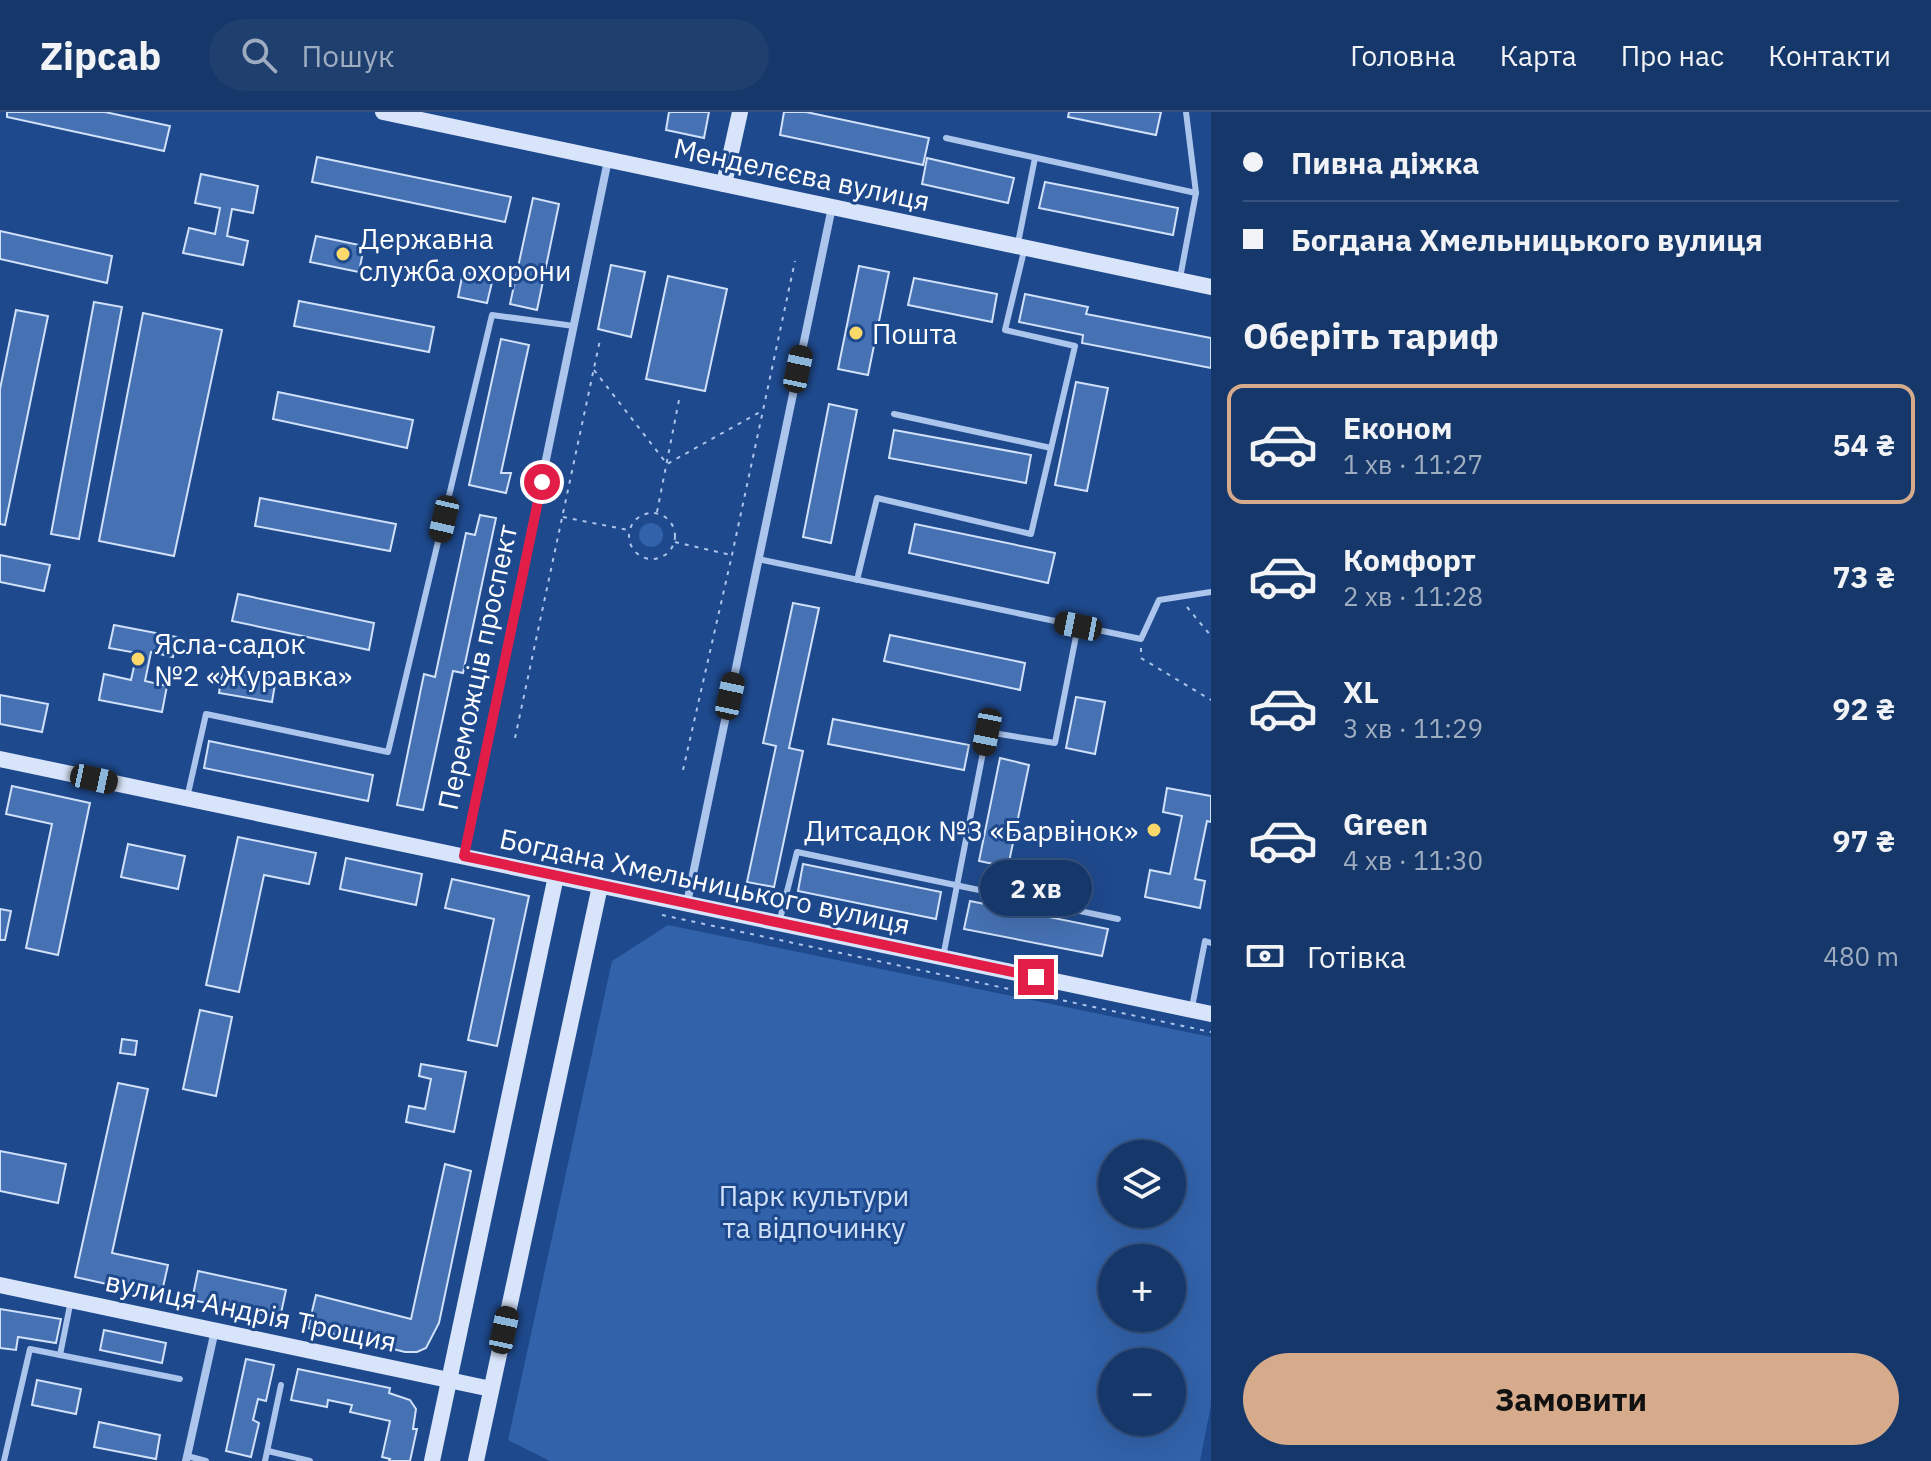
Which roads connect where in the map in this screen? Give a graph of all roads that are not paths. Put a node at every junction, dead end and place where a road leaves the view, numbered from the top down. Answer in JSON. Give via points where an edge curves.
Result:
{"nodes":[{"id":1,"x":383,"y":112,"type":"edge"},
{"id":2,"x":740,"y":112,"type":"edge"},
{"id":3,"x":1186,"y":112,"type":"edge"},
{"id":4,"x":946,"y":138,"type":"dead end"},
{"id":5,"x":1035,"y":158,"type":"junction"},
{"id":6,"x":609,"y":159,"type":"junction"},
{"id":7,"x":724,"y":184,"type":"junction"},
{"id":8,"x":1196,"y":193,"type":"junction"},
{"id":9,"x":832,"y":207,"type":"junction"},
{"id":10,"x":1021,"y":247,"type":"junction"},
{"id":11,"x":1179,"y":280,"type":"junction"},
{"id":12,"x":1211,"y":287,"type":"edge"},
{"id":13,"x":574,"y":326,"type":"junction"},
{"id":14,"x":894,"y":414,"type":"dead end"},
{"id":15,"x":1051,"y":448,"type":"junction"},
{"id":16,"x":758,"y":559,"type":"junction"},
{"id":17,"x":857,"y":580,"type":"junction"},
{"id":18,"x":1211,"y":592,"type":"edge"},
{"id":19,"x":1078,"y":626,"type":"junction"},
{"id":20,"x":0,"y":759,"type":"edge"},
{"id":21,"x":187,"y":798,"type":"junction"},
{"id":22,"x":464,"y":856,"type":"junction"},
{"id":23,"x":556,"y":876,"type":"junction"},
{"id":24,"x":600,"y":886,"type":"junction"},
{"id":25,"x":957,"y":887,"type":"junction"},
{"id":26,"x":687,"y":903,"type":"junction"},
{"id":27,"x":1118,"y":919,"type":"dead end"},
{"id":28,"x":779,"y":923,"type":"junction"},
{"id":29,"x":1211,"y":943,"type":"edge"},
{"id":30,"x":943,"y":957,"type":"junction"},
{"id":31,"x":1192,"y":1010,"type":"junction"},
{"id":32,"x":1211,"y":1014,"type":"edge"},
{"id":33,"x":0,"y":1285,"type":"edge"},
{"id":34,"x":71,"y":1300,"type":"junction"},
{"id":35,"x":215,"y":1330,"type":"junction"},
{"id":36,"x":60,"y":1355,"type":"junction"},
{"id":37,"x":180,"y":1379,"type":"dead end"},
{"id":38,"x":450,"y":1380,"type":"junction"},
{"id":39,"x":281,"y":1385,"type":"dead end"},
{"id":40,"x":491,"y":1389,"type":"junction"},
{"id":41,"x":268,"y":1451,"type":"junction"},
{"id":42,"x":186,"y":1459,"type":"edge"},
{"id":43,"x":4,"y":1461,"type":"edge"},
{"id":44,"x":206,"y":1461,"type":"edge"},
{"id":45,"x":265,"y":1461,"type":"edge"},
{"id":46,"x":310,"y":1461,"type":"edge"},
{"id":47,"x":432,"y":1461,"type":"edge"},
{"id":48,"x":476,"y":1461,"type":"edge"}],
"edges":[{"from":1,"to":6,"type":"street","name":"Менделєєва вулиця"},
{"from":2,"to":7,"type":"street"},
{"from":3,"to":8,"type":"lane"},
{"from":4,"to":5,"type":"lane"},
{"from":5,"to":8,"type":"lane"},
{"from":5,"to":10,"type":"lane"},
{"from":6,"to":7,"type":"street","name":"Менделєєва вулиця"},
{"from":6,"to":13,"type":"street","name":"Переможців проспект"},
{"from":7,"to":9,"type":"street","name":"Менделєєва вулиця"},
{"from":8,"to":11,"type":"lane"},
{"from":9,"to":10,"type":"street","name":"Менделєєва вулиця"},
{"from":9,"to":16,"type":"street"},
{"from":10,"to":11,"type":"street","name":"Менделєєва вулиця"},
{"from":10,"to":15,"type":"lane","via":[[1005,330],[1075,346]]},
{"from":11,"to":12,"type":"street","name":"Менделєєва вулиця"},
{"from":13,"to":21,"type":"lane","via":[[492,315],[388,752],[206,714]]},
{"from":13,"to":22,"type":"street","name":"Переможців проспект"},
{"from":14,"to":15,"type":"lane"},
{"from":15,"to":17,"type":"lane","via":[[1031,534],[877,498]]},
{"from":16,"to":17,"type":"lane"},
{"from":16,"to":26,"type":"street"},
{"from":17,"to":19,"type":"lane"},
{"from":18,"to":19,"type":"lane","via":[[1159,600],[1141,639]]},
{"from":19,"to":25,"type":"lane","via":[[1055,743],[987,732]]},
{"from":20,"to":21,"type":"street","name":"Богдана Хмельницького вулиця"},
{"from":21,"to":22,"type":"street","name":"Богдана Хмельницького вулиця"},
{"from":22,"to":23,"type":"street","name":"Богдана Хмельницького вулиця"},
{"from":23,"to":24,"type":"street","name":"Богдана Хмельницького вулиця"},
{"from":23,"to":38,"type":"street"},
{"from":24,"to":26,"type":"street","name":"Богдана Хмельницького вулиця"},
{"from":24,"to":40,"type":"street"},
{"from":25,"to":27,"type":"lane"},
{"from":25,"to":28,"type":"lane","via":[[797,852]]},
{"from":25,"to":30,"type":"lane"},
{"from":26,"to":28,"type":"street","name":"Богдана Хмельницького вулиця"},
{"from":28,"to":30,"type":"street","name":"Богдана Хмельницького вулиця"},
{"from":29,"to":31,"type":"lane","via":[[1205,941]]},
{"from":30,"to":31,"type":"street","name":"Богдана Хмельницького вулиця"},
{"from":31,"to":32,"type":"street","name":"Богдана Хмельницького вулиця"},
{"from":33,"to":34,"type":"street","name":"вулиця Андрія Трощия"},
{"from":34,"to":35,"type":"street","name":"вулиця Андрія Трощия"},
{"from":34,"to":36,"type":"lane"},
{"from":35,"to":38,"type":"street","name":"вулиця Андрія Трощия"},
{"from":35,"to":42,"type":"street"},
{"from":36,"to":37,"type":"lane"},
{"from":36,"to":43,"type":"lane","via":[[30,1349]]},
{"from":38,"to":40,"type":"street","name":"вулиця Андрія Трощия"},
{"from":38,"to":47,"type":"street"},
{"from":39,"to":41,"type":"lane"},
{"from":40,"to":48,"type":"street"},
{"from":41,"to":45,"type":"lane"},
{"from":41,"to":46,"type":"lane"},
{"from":42,"to":44,"type":"lane"}]}
